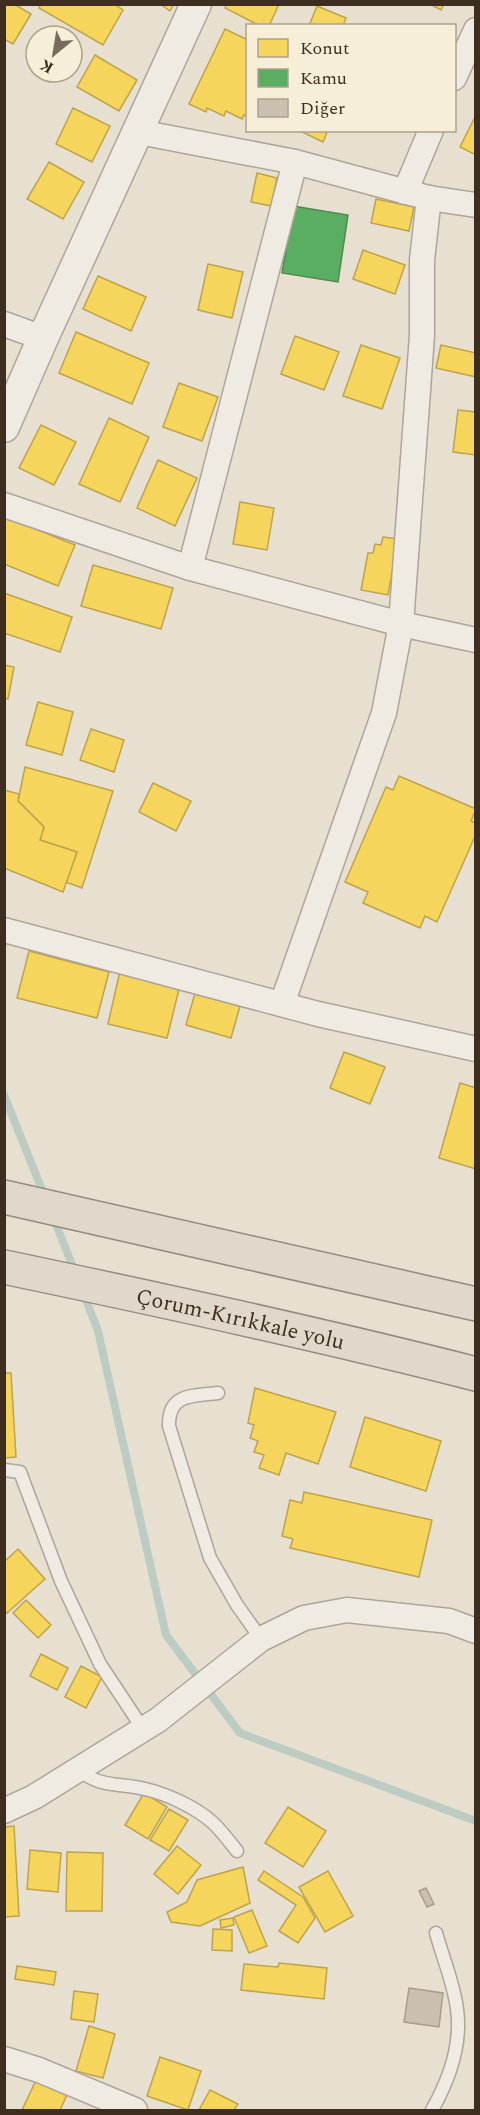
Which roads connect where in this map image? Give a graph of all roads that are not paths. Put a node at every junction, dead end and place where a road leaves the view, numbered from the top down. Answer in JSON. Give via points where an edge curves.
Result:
{"nodes":[{"id":1,"x":196,"y":4,"type":"edge"},
{"id":2,"x":476,"y":30,"type":"edge"},
{"id":3,"x":456,"y":74,"type":"edge"},
{"id":4,"x":139,"y":132,"type":"junction"},
{"id":5,"x":430,"y":132,"type":"edge"},
{"id":6,"x":294,"y":162,"type":"junction"},
{"id":7,"x":405,"y":192,"type":"junction"},
{"id":8,"x":429,"y":198,"type":"junction"},
{"id":9,"x":476,"y":205,"type":"edge"},
{"id":10,"x":4,"y":324,"type":"edge"},
{"id":11,"x":43,"y":338,"type":"junction"},
{"id":12,"x":4,"y":428,"type":"edge"},
{"id":13,"x":4,"y":505,"type":"edge"},
{"id":14,"x":190,"y":568,"type":"junction"},
{"id":15,"x":401,"y":624,"type":"junction"},
{"id":16,"x":476,"y":640,"type":"edge"},
{"id":17,"x":4,"y":930,"type":"edge"},
{"id":18,"x":282,"y":1004,"type":"junction"},
{"id":19,"x":476,"y":1049,"type":"edge"},
{"id":20,"x":4,"y":1197,"type":"edge"},
{"id":21,"x":4,"y":1267,"type":"edge"},
{"id":22,"x":476,"y":1304,"type":"edge"},
{"id":23,"x":476,"y":1374,"type":"edge"},
{"id":24,"x":218,"y":1393,"type":"dead end"},
{"id":25,"x":4,"y":1470,"type":"edge"},
{"id":26,"x":476,"y":1632,"type":"edge"},
{"id":27,"x":261,"y":1639,"type":"junction"},
{"id":28,"x":150,"y":1725,"type":"junction"},
{"id":29,"x":79,"y":1769,"type":"junction"},
{"id":30,"x":4,"y":1810,"type":"edge"},
{"id":31,"x":237,"y":1851,"type":"dead end"},
{"id":32,"x":436,"y":1934,"type":"dead end"},
{"id":33,"x":4,"y":2059,"type":"edge"},
{"id":34,"x":135,"y":2110,"type":"edge"},
{"id":35,"x":432,"y":2110,"type":"edge"}],
"edges":[{"from":1,"to":4,"type":"street"},
{"from":2,"to":3,"type":"street"},
{"from":4,"to":6,"type":"street"},
{"from":4,"to":11,"type":"street"},
{"from":5,"to":7,"type":"street"},
{"from":6,"to":7,"type":"street"},
{"from":6,"to":14,"type":"street"},
{"from":7,"to":8,"type":"street"},
{"from":8,"to":9,"type":"street"},
{"from":8,"to":15,"type":"street"},
{"from":10,"to":11,"type":"street"},
{"from":11,"to":12,"type":"street"},
{"from":13,"to":14,"type":"street"},
{"from":14,"to":15,"type":"street"},
{"from":15,"to":16,"type":"street"},
{"from":15,"to":18,"type":"street","via":[[384,713]]},
{"from":17,"to":18,"type":"street"},
{"from":18,"to":19,"type":"street"},
{"from":20,"to":22,"type":"highway"},
{"from":21,"to":23,"type":"highway","name":"Çorum-Kırıkkale yolu","via":[[190,1306]]},
{"from":24,"to":27,"type":"lane","via":[[180,1400],[168,1414],[169,1426],[210,1558]]},
{"from":25,"to":28,"type":"lane","via":[[20,1472],[60,1581],[100,1664]]},
{"from":26,"to":27,"type":"street","via":[[449,1621],[347,1610],[304,1618]]},
{"from":27,"to":28,"type":"street"},
{"from":28,"to":29,"type":"street"},
{"from":29,"to":30,"type":"street"},
{"from":29,"to":31,"type":"lane","via":[[95,1780],[144,1788],[185,1805],[212,1822]]},
{"from":32,"to":35,"type":"lane","via":[[457,2009],[458,2030],[450,2072]]},
{"from":33,"to":34,"type":"street"}]}
